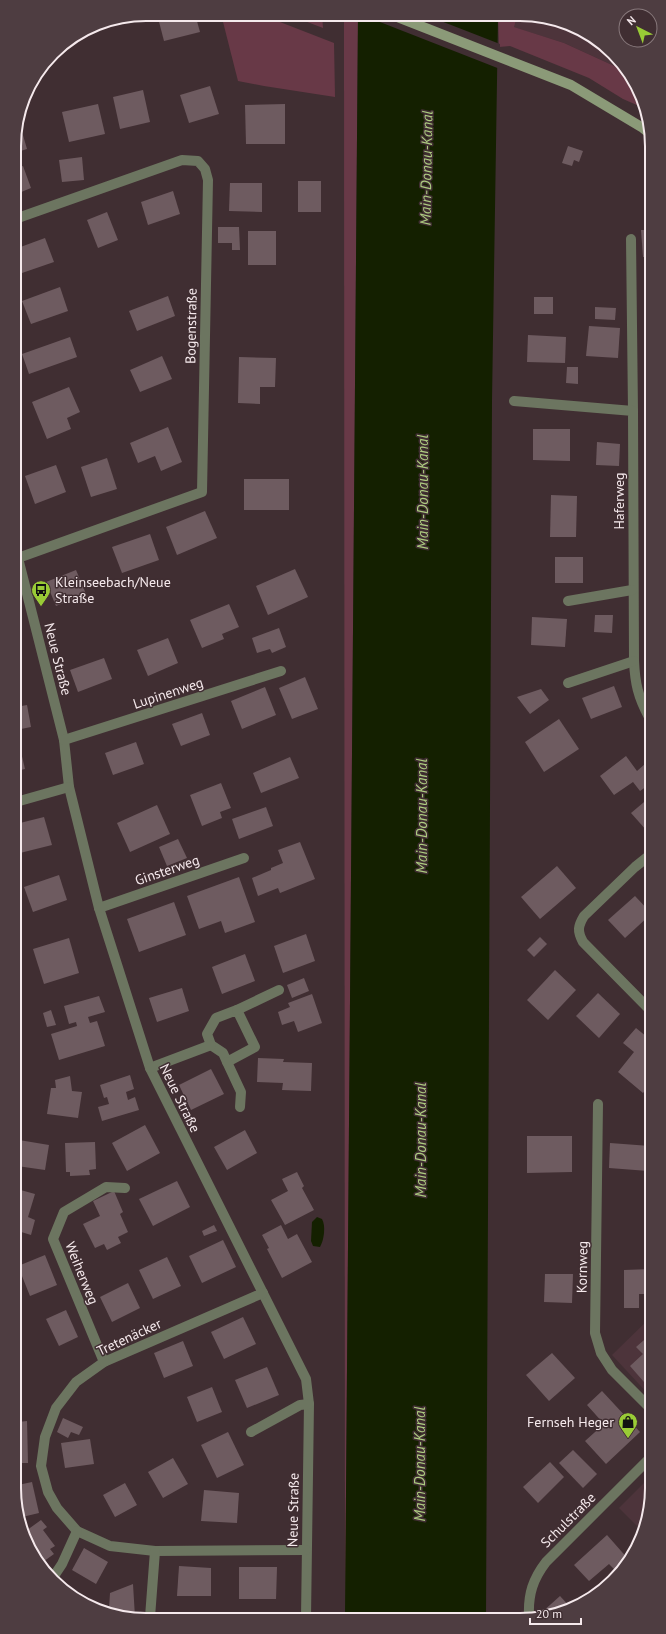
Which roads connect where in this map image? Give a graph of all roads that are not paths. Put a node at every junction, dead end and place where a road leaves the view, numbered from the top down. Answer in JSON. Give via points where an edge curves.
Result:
{"nodes":[{"id":1,"x":408,"y":21,"type":"edge"},
{"id":2,"x":644,"y":128,"type":"edge"},
{"id":3,"x":21,"y":217,"type":"edge"},
{"id":4,"x":630,"y":239,"type":"dead end"},
{"id":5,"x":514,"y":402,"type":"dead end"},
{"id":6,"x":633,"y":411,"type":"junction"},
{"id":7,"x":21,"y":557,"type":"edge"},
{"id":8,"x":21,"y":570,"type":"edge"},
{"id":9,"x":632,"y":590,"type":"junction"},
{"id":10,"x":568,"y":601,"type":"dead end"},
{"id":11,"x":634,"y":661,"type":"junction"},
{"id":12,"x":281,"y":672,"type":"dead end"},
{"id":13,"x":568,"y":683,"type":"dead end"},
{"id":14,"x":645,"y":709,"type":"edge"},
{"id":15,"x":64,"y":740,"type":"junction"},
{"id":16,"x":69,"y":787,"type":"junction"},
{"id":17,"x":21,"y":801,"type":"edge"},
{"id":18,"x":244,"y":858,"type":"dead end"},
{"id":19,"x":645,"y":859,"type":"edge"},
{"id":20,"x":99,"y":908,"type":"junction"},
{"id":21,"x":279,"y":990,"type":"dead end"},
{"id":22,"x":645,"y":1005,"type":"edge"},
{"id":23,"x":237,"y":1010,"type":"junction"},
{"id":24,"x":210,"y":1045,"type":"junction"},
{"id":25,"x":227,"y":1062,"type":"junction"},
{"id":26,"x":150,"y":1068,"type":"junction"},
{"id":27,"x":598,"y":1104,"type":"dead end"},
{"id":28,"x":240,"y":1107,"type":"dead end"},
{"id":29,"x":125,"y":1188,"type":"dead end"},
{"id":30,"x":263,"y":1292,"type":"junction"},
{"id":31,"x":104,"y":1362,"type":"junction"},
{"id":32,"x":645,"y":1402,"type":"edge"},
{"id":33,"x":309,"y":1404,"type":"junction"},
{"id":34,"x":251,"y":1432,"type":"dead end"},
{"id":35,"x":645,"y":1463,"type":"edge"},
{"id":36,"x":77,"y":1531,"type":"junction"},
{"id":37,"x":306,"y":1550,"type":"junction"},
{"id":38,"x":155,"y":1551,"type":"junction"},
{"id":39,"x":56,"y":1574,"type":"edge"},
{"id":40,"x":529,"y":1612,"type":"edge"},
{"id":41,"x":150,"y":1613,"type":"edge"},
{"id":42,"x":306,"y":1613,"type":"edge"}],
"edges":[{"from":1,"to":2,"type":"street","via":[[571,85]]},
{"from":3,"to":7,"type":"street","name":"Bogenstraße","via":[[182,160],[198,161],[205,168],[208,180],[202,492]]},
{"from":4,"to":6,"type":"street","name":"Haferweg"},
{"from":5,"to":6,"type":"street"},
{"from":6,"to":9,"type":"street","name":"Haferweg"},
{"from":8,"to":15,"type":"street","name":"Neue Straße"},
{"from":9,"to":10,"type":"street"},
{"from":9,"to":11,"type":"street","name":"Haferweg"},
{"from":11,"to":13,"type":"street"},
{"from":11,"to":14,"type":"street","name":"Haferweg","via":[[635,680],[640,701]]},
{"from":12,"to":15,"type":"street","name":"Lupinenweg"},
{"from":15,"to":16,"type":"street","name":"Neue Straße"},
{"from":16,"to":17,"type":"street"},
{"from":16,"to":20,"type":"street","name":"Neue Straße"},
{"from":18,"to":20,"type":"street","name":"Ginsterweg"},
{"from":19,"to":22,"type":"street","via":[[584,916],[578,934],[588,948]]},
{"from":20,"to":26,"type":"street","name":"Neue Straße"},
{"from":21,"to":23,"type":"street"},
{"from":23,"to":24,"type":"street","via":[[216,1018],[207,1034]]},
{"from":23,"to":25,"type":"street","via":[[255,1047]]},
{"from":24,"to":25,"type":"street","via":[[223,1053]]},
{"from":24,"to":26,"type":"street"},
{"from":25,"to":28,"type":"street","via":[[241,1092]]},
{"from":26,"to":30,"type":"street","name":"Neue Straße"},
{"from":27,"to":32,"type":"street","name":"Kornweg","via":[[595,1333],[601,1353],[612,1370]]},
{"from":29,"to":31,"type":"street","name":"Weiherweg","via":[[106,1187],[64,1212],[53,1238]]},
{"from":30,"to":31,"type":"street","name":"Tretenäcker"},
{"from":30,"to":33,"type":"street","name":"Neue Straße","via":[[306,1379]]},
{"from":31,"to":36,"type":"street","name":"Tretenäcker","via":[[76,1382],[56,1408],[45,1437],[41,1466],[48,1492]]},
{"from":33,"to":34,"type":"street","via":[[300,1405]]},
{"from":33,"to":37,"type":"street","name":"Neue Straße"},
{"from":35,"to":40,"type":"street","name":"Schulstraße","via":[[536,1574],[528,1605]]},
{"from":36,"to":38,"type":"street","name":"Tretenäcker","via":[[110,1546]]},
{"from":36,"to":39,"type":"street"},
{"from":37,"to":38,"type":"street","name":"Tretenäcker"},
{"from":37,"to":42,"type":"street","name":"Neue Straße"},
{"from":38,"to":41,"type":"street"}]}
